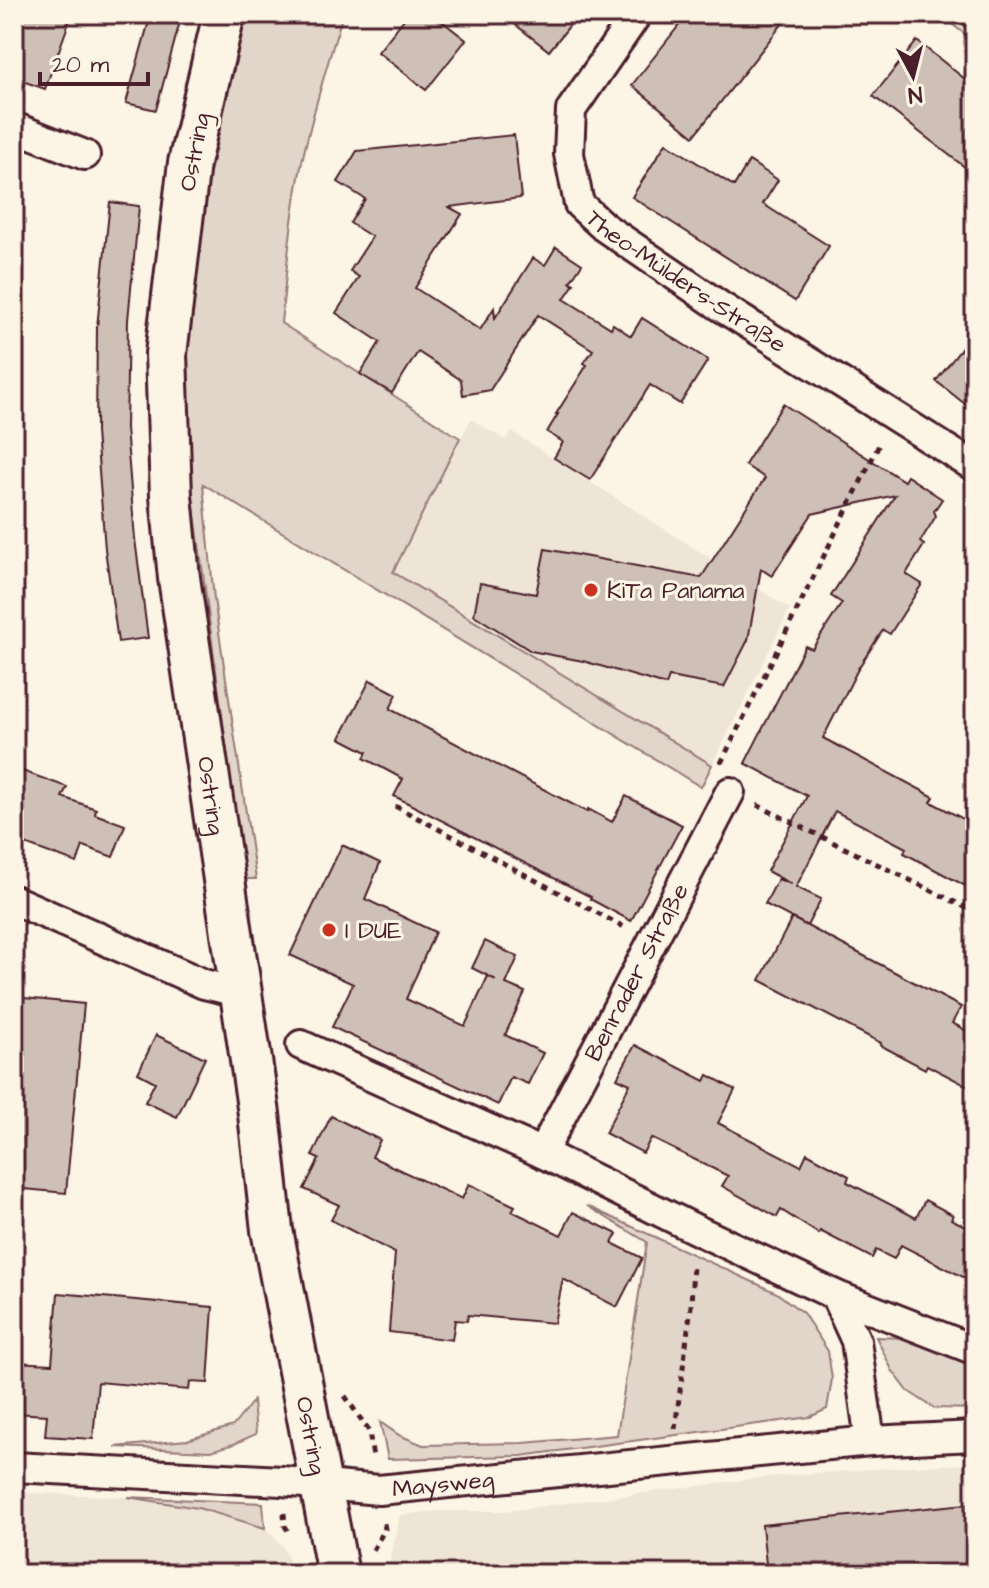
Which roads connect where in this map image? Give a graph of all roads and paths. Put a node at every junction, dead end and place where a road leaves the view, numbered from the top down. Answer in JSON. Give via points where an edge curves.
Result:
{"nodes":[{"id":1,"x":122,"y":14,"type":"edge"},
{"id":2,"x":224,"y":14,"type":"edge"},
{"id":3,"x":637,"y":14,"type":"edge"},
{"id":4,"x":967,"y":14,"type":"edge"},
{"id":5,"x":975,"y":20,"type":"edge"},
{"id":6,"x":121,"y":23,"type":"dead end"},
{"id":7,"x":14,"y":127,"type":"edge"},
{"id":8,"x":85,"y":155,"type":"dead end"},
{"id":9,"x":893,"y":417,"type":"junction"},
{"id":10,"x":975,"y":467,"type":"edge"},
{"id":11,"x":730,"y":792,"type":"junction"},
{"id":12,"x":395,"y":806,"type":"dead end"},
{"id":13,"x":14,"y":900,"type":"edge"},
{"id":14,"x":975,"y":912,"type":"edge"},
{"id":15,"x":652,"y":941,"type":"junction"},
{"id":16,"x":242,"y":993,"type":"junction"},
{"id":17,"x":301,"y":1045,"type":"dead end"},
{"id":18,"x":542,"y":1153,"type":"junction"},
{"id":19,"x":695,"y":1229,"type":"junction"},
{"id":20,"x":835,"y":1295,"type":"junction"},
{"id":21,"x":975,"y":1350,"type":"edge"},
{"id":22,"x":975,"y":1436,"type":"edge"},
{"id":23,"x":870,"y":1441,"type":"junction"},
{"id":24,"x":670,"y":1462,"type":"junction"},
{"id":25,"x":14,"y":1467,"type":"edge"},
{"id":26,"x":322,"y":1484,"type":"junction"},
{"id":27,"x":338,"y":1574,"type":"edge"}],
"edges":[{"from":1,"to":6,"type":"path"},
{"from":2,"to":16,"type":"main road","name":"Ostring","via":[[189,163],[166,354],[179,578]]},
{"from":3,"to":9,"type":"street","name":"Theo-Mülders-Straße","via":[[571,110],[569,154],[579,204],[720,306]]},
{"from":4,"to":5,"type":"path"},
{"from":7,"to":8,"type":"street"},
{"from":9,"to":10,"type":"street","name":"Theo-Mülders-Straße"},
{"from":9,"to":11,"type":"path","via":[[719,766]]},
{"from":11,"to":14,"type":"path"},
{"from":11,"to":15,"type":"street","name":"Benrader Straße"},
{"from":12,"to":15,"type":"path"},
{"from":13,"to":16,"type":"street","via":[[204,984]]},
{"from":15,"to":18,"type":"street","name":"Benrader Straße"},
{"from":16,"to":26,"type":"main road","name":"Ostring","via":[[272,1230]]},
{"from":17,"to":18,"type":"street"},
{"from":18,"to":19,"type":"street"},
{"from":19,"to":20,"type":"street"},
{"from":19,"to":24,"type":"path","via":[[691,1306]]},
{"from":20,"to":21,"type":"street"},
{"from":20,"to":23,"type":"street","via":[[856,1341]]},
{"from":22,"to":23,"type":"street"},
{"from":23,"to":24,"type":"street","name":"Maysweg"},
{"from":24,"to":26,"type":"street","name":"Maysweg","via":[[379,1490]]},
{"from":25,"to":26,"type":"street","name":"Maysweg"},
{"from":26,"to":27,"type":"main road","name":"Ostring"}]}
